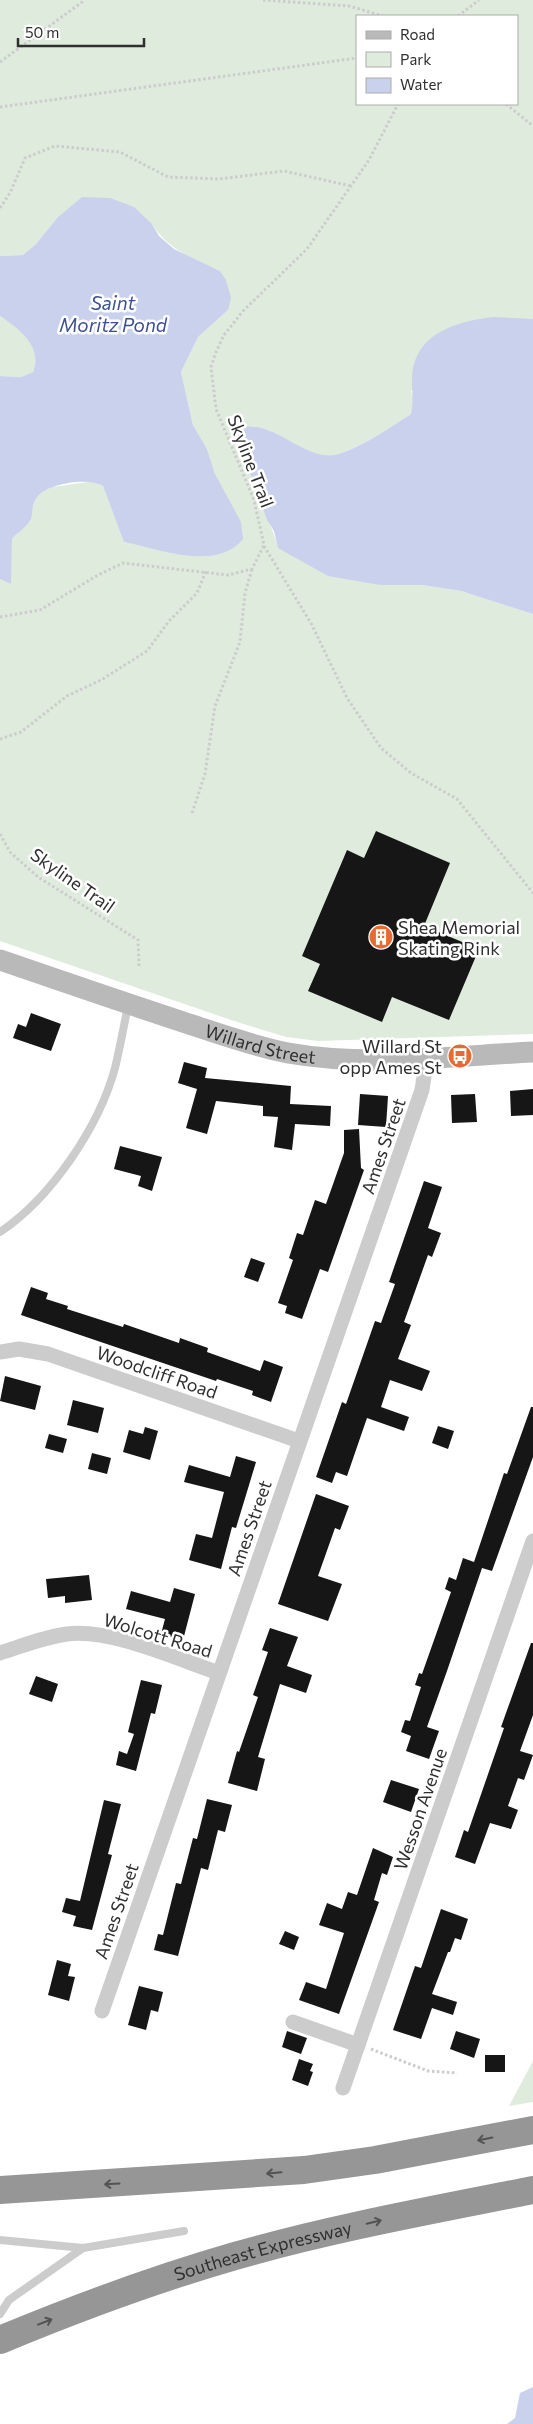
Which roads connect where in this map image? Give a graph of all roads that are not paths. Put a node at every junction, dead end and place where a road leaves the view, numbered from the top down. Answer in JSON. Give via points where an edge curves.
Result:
{"nodes":[{"id":1,"x":0,"y":960,"type":"edge"},
{"id":2,"x":128,"y":1005,"type":"junction"},
{"id":3,"x":533,"y":1052,"type":"edge"},
{"id":4,"x":427,"y":1057,"type":"junction"},
{"id":5,"x":0,"y":1232,"type":"edge"},
{"id":6,"x":0,"y":1352,"type":"edge"},
{"id":7,"x":299,"y":1441,"type":"junction"},
{"id":8,"x":533,"y":1541,"type":"edge"},
{"id":9,"x":0,"y":1653,"type":"edge"},
{"id":10,"x":219,"y":1673,"type":"junction"},
{"id":11,"x":102,"y":2011,"type":"dead end"},
{"id":12,"x":293,"y":2022,"type":"dead end"},
{"id":13,"x":358,"y":2045,"type":"junction"},
{"id":14,"x":344,"y":2088,"type":"dead end"},
{"id":15,"x":533,"y":2130,"type":"edge"},
{"id":16,"x":0,"y":2190,"type":"edge"},
{"id":17,"x":533,"y":2190,"type":"edge"},
{"id":18,"x":184,"y":2231,"type":"dead end"},
{"id":19,"x":0,"y":2240,"type":"edge"},
{"id":20,"x":83,"y":2248,"type":"junction"},
{"id":21,"x":0,"y":2314,"type":"edge"},
{"id":22,"x":0,"y":2340,"type":"edge"}],
"edges":[{"from":1,"to":2,"type":"main road","name":"Willard Street"},
{"from":2,"to":4,"type":"main road","name":"Willard Street","via":[[288,1053],[343,1058]]},
{"from":2,"to":5,"type":"lane","via":[[114,1070],[81,1141],[44,1192]]},
{"from":3,"to":4,"type":"main road","name":"Willard Street"},
{"from":4,"to":7,"type":"street","name":"Ames Street","via":[[422,1090]]},
{"from":6,"to":7,"type":"street","name":"Woodcliff Road","via":[[19,1349],[48,1354]]},
{"from":7,"to":10,"type":"street","name":"Ames Street"},
{"from":8,"to":13,"type":"street","name":"Wesson Avenue"},
{"from":9,"to":10,"type":"street","name":"Wolcott Road","via":[[68,1633],[93,1634]]},
{"from":10,"to":11,"type":"street","name":"Ames Street"},
{"from":12,"to":13,"type":"street"},
{"from":13,"to":14,"type":"street","name":"Wesson Avenue"},
{"from":15,"to":16,"type":"highway","one_way":true,"via":[[382,2159],[304,2170]]},
{"from":22,"to":17,"type":"highway","name":"Southeast Expressway","one_way":true,"via":[[148,2283],[236,2255],[354,2226]]},
{"from":18,"to":20,"type":"lane"},
{"from":19,"to":20,"type":"lane"},
{"from":20,"to":21,"type":"lane","via":[[9,2300]]}]}
